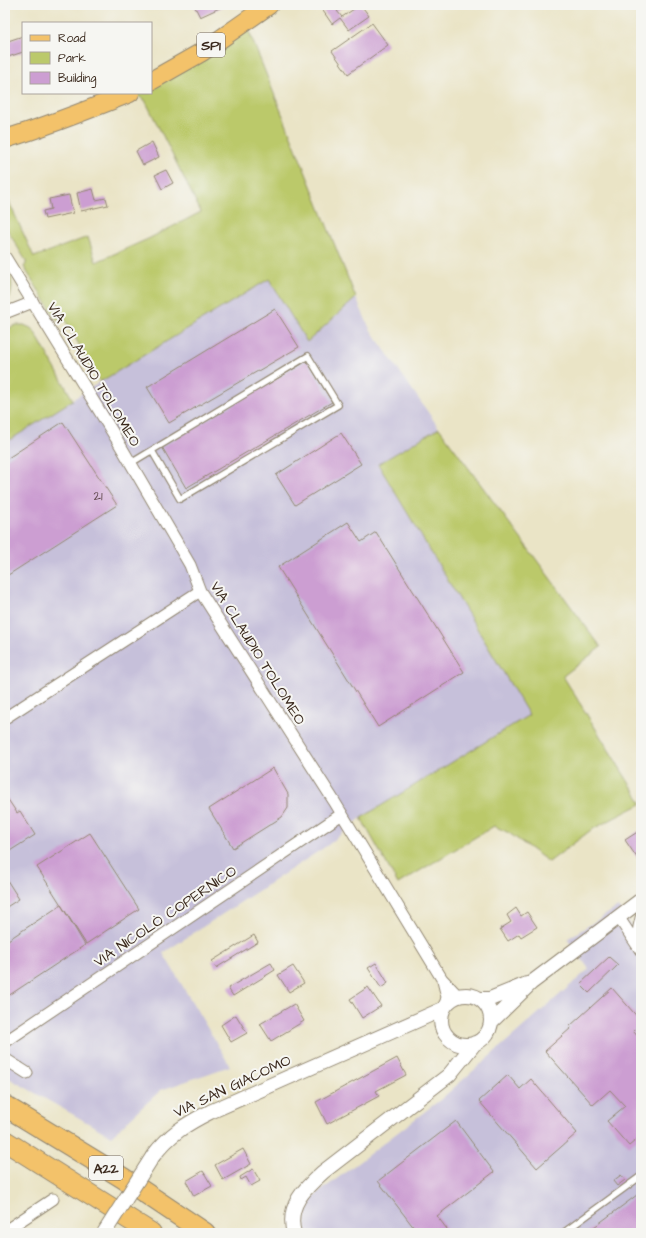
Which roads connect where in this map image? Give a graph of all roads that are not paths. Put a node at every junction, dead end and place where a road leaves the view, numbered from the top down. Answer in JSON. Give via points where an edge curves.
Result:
{"nodes":[{"id":1,"x":269,"y":5,"type":"edge"},
{"id":2,"x":152,"y":80,"type":"edge"},
{"id":3,"x":128,"y":94,"type":"edge"},
{"id":4,"x":5,"y":139,"type":"edge"},
{"id":5,"x":5,"y":257,"type":"edge"},
{"id":6,"x":33,"y":302,"type":"junction"},
{"id":7,"x":5,"y":314,"type":"edge"},
{"id":8,"x":152,"y":450,"type":"junction"},
{"id":9,"x":131,"y":463,"type":"junction"},
{"id":10,"x":200,"y":592,"type":"junction"},
{"id":11,"x":5,"y":718,"type":"edge"},
{"id":12,"x":342,"y":814,"type":"junction"},
{"id":13,"x":641,"y":900,"type":"edge"},
{"id":14,"x":619,"y":918,"type":"junction"},
{"id":15,"x":641,"y":918,"type":"edge"},
{"id":16,"x":640,"y":950,"type":"edge"},
{"id":17,"x":442,"y":979,"type":"junction"},
{"id":18,"x":531,"y":983,"type":"junction"},
{"id":19,"x":458,"y":996,"type":"junction"},
{"id":20,"x":480,"y":999,"type":"junction"},
{"id":21,"x":444,"y":1007,"type":"junction"},
{"id":22,"x":417,"y":1021,"type":"junction"},
{"id":23,"x":491,"y":1022,"type":"junction"},
{"id":24,"x":445,"y":1034,"type":"junction"},
{"id":25,"x":5,"y":1042,"type":"edge"},
{"id":26,"x":476,"y":1043,"type":"junction"},
{"id":27,"x":5,"y":1059,"type":"edge"},
{"id":28,"x":27,"y":1073,"type":"dead end"},
{"id":29,"x":439,"y":1083,"type":"junction"},
{"id":30,"x":5,"y":1106,"type":"edge"},
{"id":31,"x":5,"y":1141,"type":"edge"},
{"id":32,"x":641,"y":1176,"type":"edge"},
{"id":33,"x":53,"y":1199,"type":"dead end"},
{"id":34,"x":5,"y":1230,"type":"edge"},
{"id":35,"x":104,"y":1233,"type":"edge"},
{"id":36,"x":151,"y":1233,"type":"edge"},
{"id":37,"x":206,"y":1233,"type":"edge"},
{"id":38,"x":294,"y":1233,"type":"edge"},
{"id":39,"x":563,"y":1233,"type":"edge"}],
"edges":[{"from":1,"to":2,"type":"main road","number":"SP1","via":[[202,52]]},
{"from":3,"to":4,"type":"main road","via":[[80,114]]},
{"from":5,"to":6,"type":"street","name":"VIA CLAUDIO TOLOMEO"},
{"from":6,"to":7,"type":"street"},
{"from":6,"to":9,"type":"street","name":"VIA CLAUDIO TOLOMEO"},
{"from":8,"to":8,"type":"lane","via":[[308,356],[338,405],[180,499]]},
{"from":8,"to":9,"type":"lane"},
{"from":9,"to":10,"type":"street","name":"VIA CLAUDIO TOLOMEO","via":[[190,565]]},
{"from":10,"to":11,"type":"street"},
{"from":10,"to":12,"type":"street","name":"VIA CLAUDIO TOLOMEO"},
{"from":12,"to":17,"type":"street","name":"VIA CLAUDIO TOLOMEO"},
{"from":12,"to":25,"type":"street","name":"VIA NICOLÒ COPERNICO"},
{"from":13,"to":14,"type":"street"},
{"from":14,"to":16,"type":"street"},
{"from":14,"to":18,"type":"street"},
{"from":15,"to":16,"type":"street","via":[[638,941]]},
{"from":17,"to":19,"type":"street","name":"VIA CLAUDIO TOLOMEO"},
{"from":17,"to":21,"type":"street","name":"VIA CLAUDIO TOLOMEO","via":[[447,998]]},
{"from":18,"to":20,"type":"street","via":[[490,998]]},
{"from":18,"to":23,"type":"street"},
{"from":19,"to":20,"type":"street","via":[[469,995]]},
{"from":19,"to":21,"type":"street"},
{"from":20,"to":23,"type":"street","via":[[488,1009]]},
{"from":21,"to":22,"type":"street","name":"VIA SAN GIACOMO"},
{"from":21,"to":24,"type":"street","via":[[440,1019]]},
{"from":22,"to":24,"type":"street","via":[[436,1026]]},
{"from":22,"to":35,"type":"street","name":"VIA SAN GIACOMO","bridge":true,"via":[[188,1123],[170,1136],[153,1156]]},
{"from":23,"to":26,"type":"street","via":[[484,1038]]},
{"from":24,"to":26,"type":"street","via":[[462,1045]]},
{"from":24,"to":29,"type":"street","via":[[452,1054]]},
{"from":26,"to":29,"type":"street"},
{"from":27,"to":28,"type":"street"},
{"from":29,"to":38,"type":"street","via":[[307,1187],[299,1197],[292,1214]]},
{"from":30,"to":37,"type":"highway","number":"A22","via":[[123,1178]]},
{"from":31,"to":36,"type":"highway","number":"A22"},
{"from":32,"to":39,"type":"lane"},
{"from":33,"to":34,"type":"street"}]}
